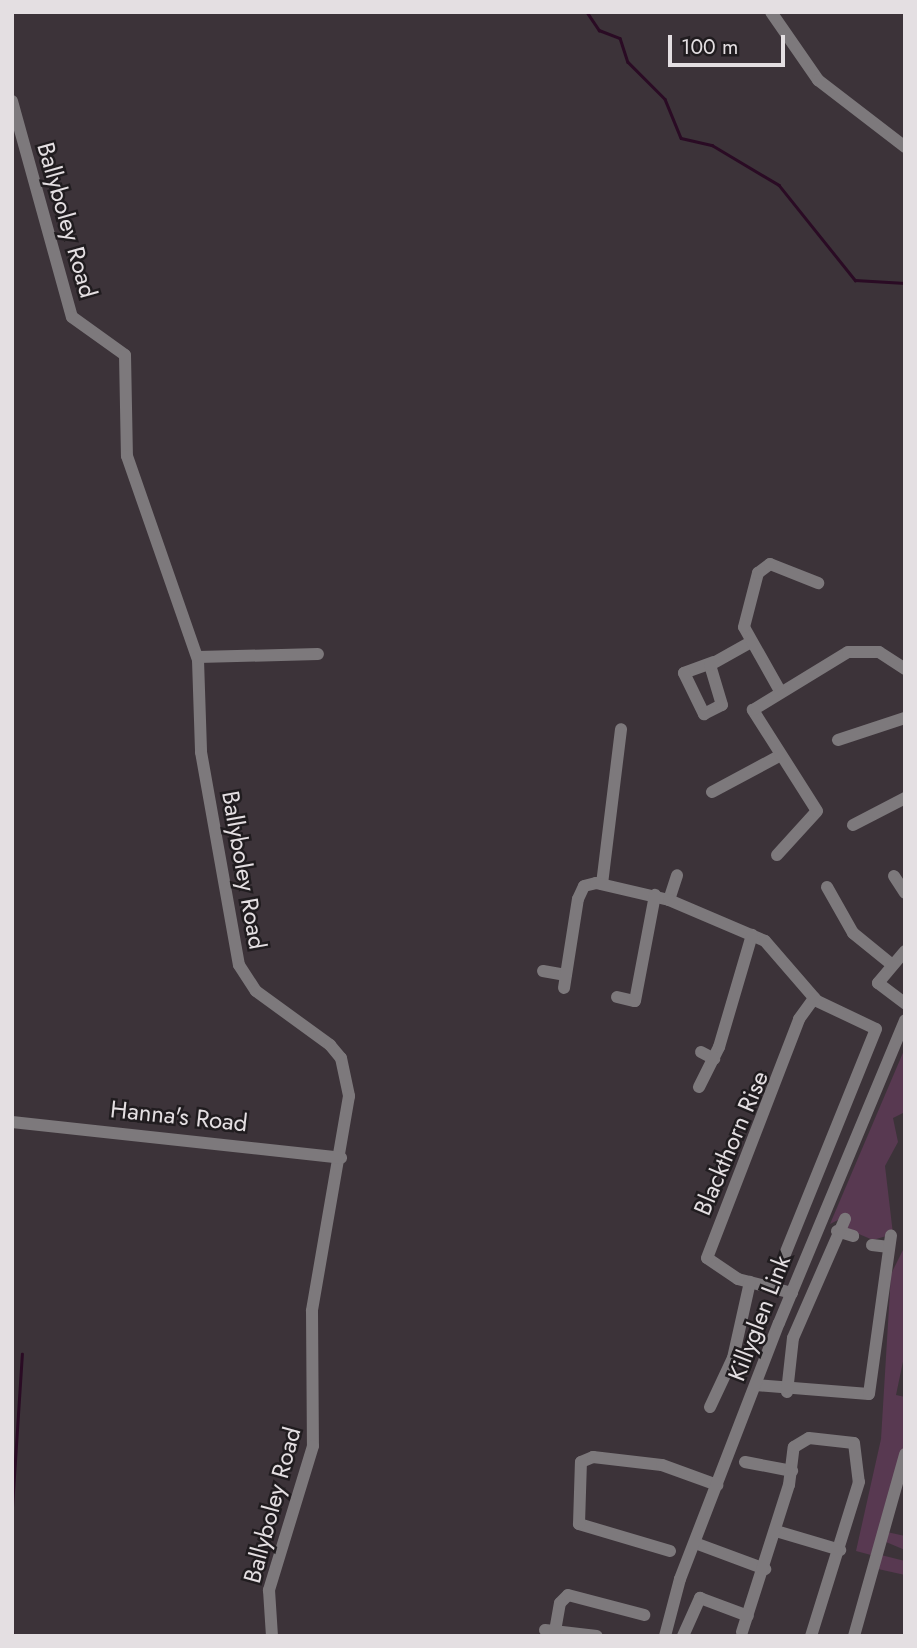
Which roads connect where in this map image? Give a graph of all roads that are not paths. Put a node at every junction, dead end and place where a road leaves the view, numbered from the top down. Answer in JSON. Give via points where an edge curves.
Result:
{"nodes":[{"id":1,"x":771,"y":12,"type":"edge"},
{"id":2,"x":12,"y":101,"type":"edge"},
{"id":3,"x":905,"y":147,"type":"edge"},
{"id":4,"x":818,"y":583,"type":"dead end"},
{"id":5,"x":751,"y":642,"type":"junction"},
{"id":6,"x":318,"y":654,"type":"dead end"},
{"id":7,"x":198,"y":657,"type":"junction"},
{"id":8,"x":714,"y":662,"type":"dead end"},
{"id":9,"x":904,"y":668,"type":"edge"},
{"id":10,"x":780,"y":691,"type":"junction"},
{"id":11,"x":905,"y":718,"type":"edge"},
{"id":12,"x":621,"y":729,"type":"dead end"},
{"id":13,"x":838,"y":740,"type":"dead end"},
{"id":14,"x":779,"y":755,"type":"junction"},
{"id":15,"x":712,"y":792,"type":"dead end"},
{"id":16,"x":905,"y":798,"type":"edge"},
{"id":17,"x":853,"y":825,"type":"dead end"},
{"id":18,"x":777,"y":855,"type":"dead end"},
{"id":19,"x":677,"y":875,"type":"dead end"},
{"id":20,"x":894,"y":876,"type":"dead end"},
{"id":21,"x":602,"y":884,"type":"junction"},
{"id":22,"x":827,"y":887,"type":"dead end"},
{"id":23,"x":905,"y":893,"type":"edge"},
{"id":24,"x":655,"y":895,"type":"junction"},
{"id":25,"x":669,"y":900,"type":"junction"},
{"id":26,"x":756,"y":937,"type":"junction"},
{"id":27,"x":905,"y":951,"type":"edge"},
{"id":28,"x":891,"y":964,"type":"junction"},
{"id":29,"x":543,"y":971,"type":"dead end"},
{"id":30,"x":617,"y":997,"type":"dead end"},
{"id":31,"x":814,"y":998,"type":"junction"},
{"id":32,"x":905,"y":1003,"type":"edge"},
{"id":33,"x":905,"y":1020,"type":"edge"},
{"id":34,"x":701,"y":1052,"type":"dead end"},
{"id":35,"x":714,"y":1059,"type":"junction"},
{"id":36,"x":699,"y":1087,"type":"dead end"},
{"id":37,"x":12,"y":1122,"type":"edge"},
{"id":38,"x":341,"y":1158,"type":"junction"},
{"id":39,"x":845,"y":1219,"type":"dead end"},
{"id":40,"x":837,"y":1231,"type":"junction"},
{"id":41,"x":853,"y":1236,"type":"dead end"},
{"id":42,"x":872,"y":1245,"type":"dead end"},
{"id":43,"x":784,"y":1257,"type":"dead end"},
{"id":44,"x":750,"y":1282,"type":"junction"},
{"id":45,"x":792,"y":1293,"type":"junction"},
{"id":46,"x":756,"y":1385,"type":"junction"},
{"id":47,"x":787,"y":1392,"type":"junction"},
{"id":48,"x":710,"y":1407,"type":"dead end"},
{"id":49,"x":905,"y":1454,"type":"edge"},
{"id":50,"x":746,"y":1462,"type":"dead end"},
{"id":51,"x":792,"y":1471,"type":"junction"},
{"id":52,"x":717,"y":1485,"type":"junction"},
{"id":53,"x":776,"y":1531,"type":"junction"},
{"id":54,"x":695,"y":1542,"type":"junction"},
{"id":55,"x":841,"y":1550,"type":"junction"},
{"id":56,"x":670,"y":1551,"type":"dead end"},
{"id":57,"x":765,"y":1569,"type":"junction"},
{"id":58,"x":748,"y":1616,"type":"junction"},
{"id":59,"x":639,"y":1618,"type":"dead end"},
{"id":60,"x":743,"y":1632,"type":"dead end"},
{"id":61,"x":272,"y":1636,"type":"edge"},
{"id":62,"x":597,"y":1636,"type":"edge"},
{"id":63,"x":665,"y":1636,"type":"edge"},
{"id":64,"x":683,"y":1636,"type":"edge"},
{"id":65,"x":811,"y":1636,"type":"edge"},
{"id":66,"x":854,"y":1636,"type":"edge"}],
"edges":[{"from":1,"to":3,"type":"street","via":[[818,80]]},
{"from":2,"to":7,"type":"street","name":"Ballyboley Road","via":[[72,317],[125,355],[127,456]]},
{"from":4,"to":5,"type":"street","via":[[770,564],[762,566],[744,615]]},
{"from":5,"to":8,"type":"street"},
{"from":5,"to":10,"type":"street"},
{"from":6,"to":7,"type":"street"},
{"from":7,"to":38,"type":"street","name":"Ballyboley Road","via":[[201,752],[239,965],[256,991],[312,1029],[341,1058],[349,1121]]},
{"from":9,"to":10,"type":"street","via":[[879,652],[855,650]]},
{"from":10,"to":14,"type":"street","via":[[752,714]]},
{"from":11,"to":13,"type":"street"},
{"from":12,"to":21,"type":"street"},
{"from":14,"to":15,"type":"street"},
{"from":14,"to":18,"type":"street","via":[[817,811]]},
{"from":16,"to":17,"type":"street"},
{"from":19,"to":25,"type":"street"},
{"from":20,"to":23,"type":"street"},
{"from":21,"to":24,"type":"street"},
{"from":21,"to":29,"type":"street","via":[[584,886],[578,899],[565,982]]},
{"from":22,"to":28,"type":"street","via":[[855,936]]},
{"from":24,"to":25,"type":"street"},
{"from":24,"to":30,"type":"street","via":[[635,1001]]},
{"from":25,"to":26,"type":"street"},
{"from":26,"to":31,"type":"street","via":[[778,950]]},
{"from":26,"to":35,"type":"street"},
{"from":27,"to":28,"type":"street"},
{"from":28,"to":32,"type":"street","via":[[879,987]]},
{"from":31,"to":43,"type":"street","via":[[877,1033]]},
{"from":31,"to":44,"type":"street","name":"Blackthorn Rise","via":[[797,1022],[708,1253],[711,1265]]},
{"from":33,"to":45,"type":"street","name":"Killyglen Link"},
{"from":34,"to":35,"type":"street"},
{"from":35,"to":36,"type":"street"},
{"from":37,"to":38,"type":"street","name":"Hanna's Road"},
{"from":38,"to":61,"type":"street","name":"Ballyboley Road","via":[[313,1311],[313,1446],[269,1590]]},
{"from":39,"to":40,"type":"street"},
{"from":40,"to":41,"type":"street"},
{"from":40,"to":47,"type":"street","via":[[793,1338]]},
{"from":42,"to":47,"type":"street","via":[[890,1241],[871,1392],[861,1398]]},
{"from":44,"to":45,"type":"street","name":"Blackthorn Rise"},
{"from":44,"to":48,"type":"street","via":[[733,1358]]},
{"from":45,"to":46,"type":"street","name":"Killyglen Link"},
{"from":46,"to":47,"type":"street"},
{"from":46,"to":52,"type":"street","name":"Killyglen Link"},
{"from":49,"to":66,"type":"street"},
{"from":50,"to":51,"type":"street"},
{"from":51,"to":53,"type":"street"},
{"from":51,"to":55,"type":"street","via":[[800,1439],[856,1445],[859,1487]]},
{"from":52,"to":54,"type":"street","name":"Killyglen Link"},
{"from":52,"to":56,"type":"street","via":[[662,1465],[582,1461],[578,1523]]},
{"from":53,"to":55,"type":"street"},
{"from":53,"to":57,"type":"street"},
{"from":54,"to":57,"type":"street"},
{"from":54,"to":63,"type":"street","name":"Killyglen Link"},
{"from":55,"to":65,"type":"street"},
{"from":57,"to":58,"type":"street"},
{"from":58,"to":60,"type":"street"},
{"from":58,"to":64,"type":"street","via":[[699,1599]]},
{"from":59,"to":62,"type":"street","via":[[568,1595],[550,1630]]}]}
